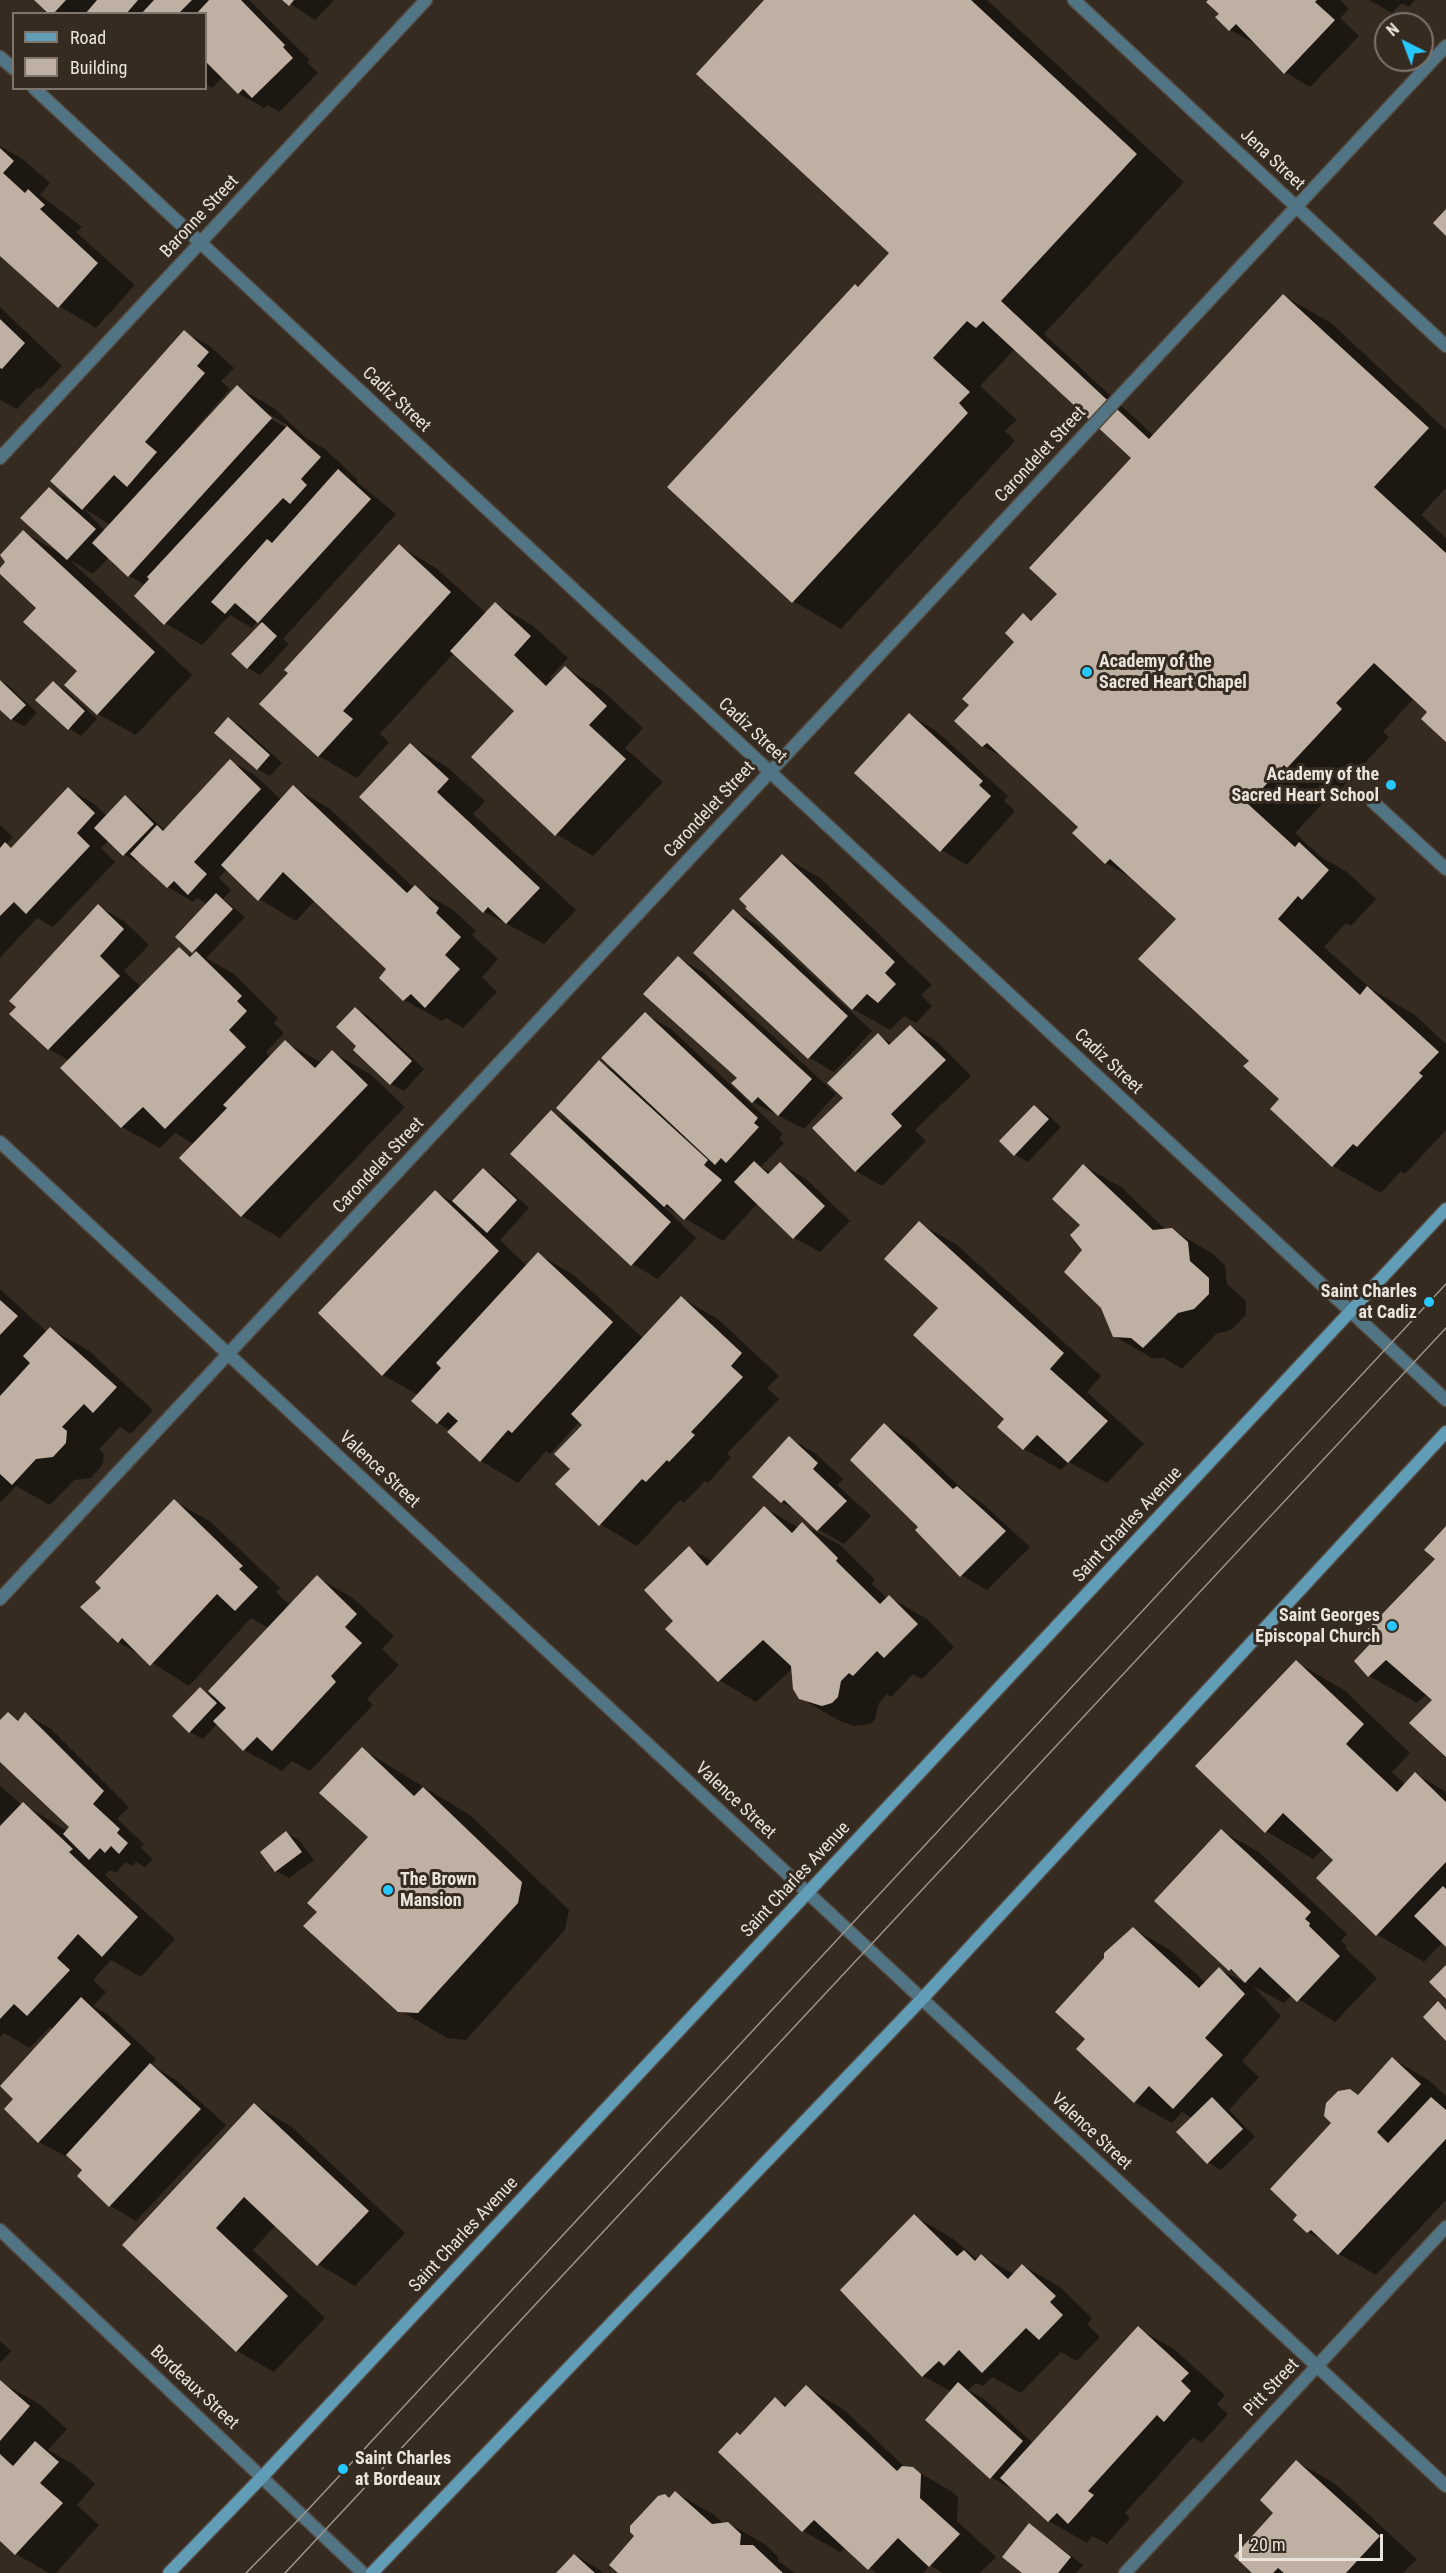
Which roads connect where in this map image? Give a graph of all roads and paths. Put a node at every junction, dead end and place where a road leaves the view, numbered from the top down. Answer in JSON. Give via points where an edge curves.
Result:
{"nodes":[{"id":1,"x":426,"y":0,"type":"edge"},
{"id":2,"x":1074,"y":0,"type":"edge"},
{"id":3,"x":1446,"y":46,"type":"edge"},
{"id":4,"x":0,"y":57,"type":"edge"},
{"id":5,"x":12,"y":67,"type":"edge"},
{"id":6,"x":36,"y":90,"type":"edge"},
{"id":7,"x":1297,"y":207,"type":"junction"},
{"id":8,"x":201,"y":243,"type":"junction"},
{"id":9,"x":1446,"y":346,"type":"edge"},
{"id":10,"x":0,"y":458,"type":"edge"},
{"id":11,"x":770,"y":772,"type":"junction"},
{"id":12,"x":1373,"y":802,"type":"dead end"},
{"id":13,"x":1446,"y":869,"type":"edge"},
{"id":14,"x":0,"y":1142,"type":"edge"},
{"id":15,"x":1446,"y":1209,"type":"edge"},
{"id":16,"x":1351,"y":1312,"type":"junction"},
{"id":17,"x":228,"y":1354,"type":"junction"},
{"id":18,"x":1446,"y":1400,"type":"edge"},
{"id":19,"x":1446,"y":1432,"type":"edge"},
{"id":20,"x":0,"y":1599,"type":"edge"},
{"id":21,"x":809,"y":1893,"type":"junction"},
{"id":22,"x":922,"y":1999,"type":"junction"},
{"id":23,"x":1446,"y":2226,"type":"edge"},
{"id":24,"x":0,"y":2230,"type":"edge"},
{"id":25,"x":1317,"y":2366,"type":"junction"},
{"id":26,"x":262,"y":2476,"type":"junction"},
{"id":27,"x":1446,"y":2486,"type":"edge"},
{"id":28,"x":169,"y":2573,"type":"edge"},
{"id":29,"x":363,"y":2573,"type":"edge"},
{"id":30,"x":372,"y":2573,"type":"edge"},
{"id":31,"x":1125,"y":2573,"type":"edge"}],
"edges":[{"from":1,"to":8,"type":"street","name":"Baronne Street"},
{"from":2,"to":7,"type":"street","name":"Jena Street"},
{"from":3,"to":7,"type":"street","name":"Carondelet Street"},
{"from":4,"to":5,"type":"street"},
{"from":6,"to":8,"type":"street","name":"Cadiz Street"},
{"from":7,"to":9,"type":"street","name":"Jena Street"},
{"from":7,"to":11,"type":"street","name":"Carondelet Street"},
{"from":8,"to":10,"type":"street","name":"Baronne Street"},
{"from":8,"to":11,"type":"street","name":"Cadiz Street"},
{"from":11,"to":16,"type":"street","name":"Cadiz Street"},
{"from":11,"to":17,"type":"street","name":"Carondelet Street"},
{"from":12,"to":13,"type":"street"},
{"from":14,"to":17,"type":"street","name":"Valence Street"},
{"from":15,"to":16,"type":"main road","name":"Saint Charles Avenue"},
{"from":16,"to":18,"type":"street","name":"Cadiz Street"},
{"from":16,"to":21,"type":"main road","name":"Saint Charles Avenue"},
{"from":17,"to":20,"type":"street","name":"Carondelet Street"},
{"from":17,"to":21,"type":"street","name":"Valence Street"},
{"from":19,"to":22,"type":"main road"},
{"from":21,"to":22,"type":"street","name":"Valence Street"},
{"from":21,"to":26,"type":"main road","name":"Saint Charles Avenue"},
{"from":22,"to":25,"type":"street","name":"Valence Street"},
{"from":22,"to":30,"type":"main road"},
{"from":23,"to":25,"type":"street","name":"Pitt Street"},
{"from":24,"to":26,"type":"street","name":"Bordeaux Street"},
{"from":25,"to":27,"type":"street","name":"Valence Street"},
{"from":25,"to":31,"type":"street","name":"Pitt Street"},
{"from":26,"to":28,"type":"main road","name":"Saint Charles Avenue"},
{"from":26,"to":29,"type":"street","name":"Bordeaux Street"}]}
